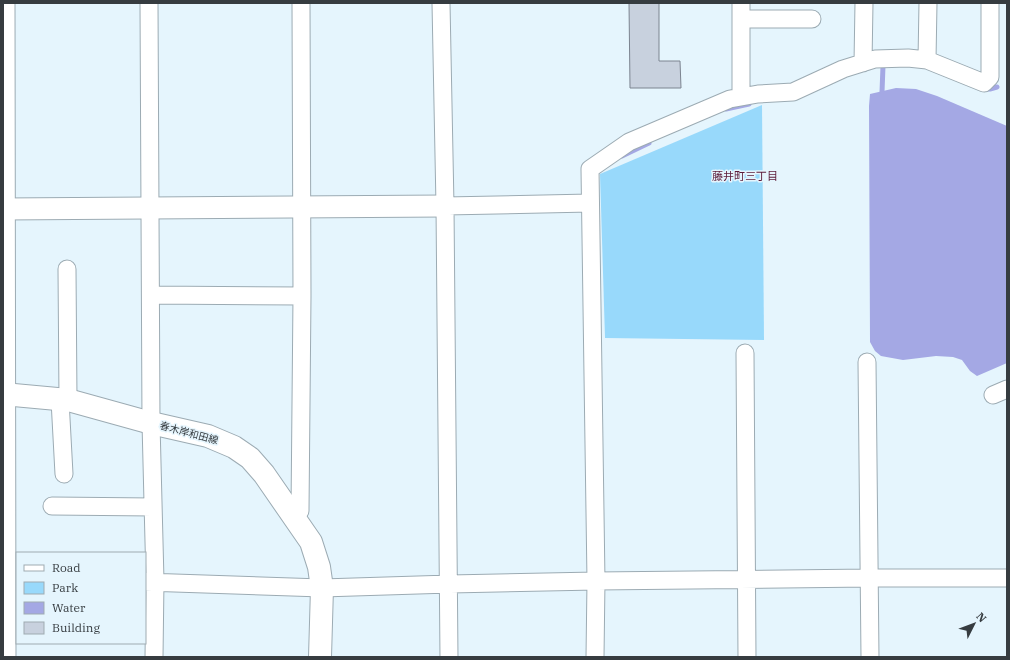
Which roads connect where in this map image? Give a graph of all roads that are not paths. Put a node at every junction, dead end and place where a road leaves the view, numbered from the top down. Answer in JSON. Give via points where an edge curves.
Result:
{"nodes":[{"id":1,"x":6,"y":3,"type":"edge"},
{"id":2,"x":150,"y":3,"type":"edge"},
{"id":3,"x":301,"y":3,"type":"edge"},
{"id":4,"x":441,"y":3,"type":"edge"},
{"id":5,"x":864,"y":3,"type":"edge"},
{"id":6,"x":928,"y":3,"type":"edge"},
{"id":7,"x":990,"y":3,"type":"edge"},
{"id":8,"x":741,"y":11,"type":"edge"},
{"id":9,"x":812,"y":19,"type":"dead end"},
{"id":10,"x":927,"y":60,"type":"junction"},
{"id":11,"x":863,"y":63,"type":"junction"},
{"id":12,"x":741,"y":97,"type":"junction"},
{"id":13,"x":590,"y":203,"type":"junction"},
{"id":14,"x":302,"y":206,"type":"junction"},
{"id":15,"x":445,"y":206,"type":"junction"},
{"id":16,"x":151,"y":208,"type":"junction"},
{"id":17,"x":5,"y":209,"type":"edge"},
{"id":18,"x":67,"y":269,"type":"dead end"},
{"id":19,"x":151,"y":295,"type":"junction"},
{"id":20,"x":302,"y":296,"type":"junction"},
{"id":21,"x":745,"y":353,"type":"dead end"},
{"id":22,"x":867,"y":362,"type":"dead end"},
{"id":23,"x":5,"y":394,"type":"edge"},
{"id":24,"x":64,"y":400,"type":"junction"},
{"id":25,"x":151,"y":423,"type":"junction"},
{"id":26,"x":64,"y":474,"type":"dead end"},
{"id":27,"x":52,"y":506,"type":"dead end"},
{"id":28,"x":153,"y":507,"type":"junction"},
{"id":29,"x":294,"y":518,"type":"junction"},
{"id":30,"x":869,"y":578,"type":"junction"},
{"id":31,"x":1007,"y":578,"type":"edge"},
{"id":32,"x":746,"y":579,"type":"junction"},
{"id":33,"x":150,"y":581,"type":"edge"},
{"id":34,"x":596,"y":581,"type":"junction"},
{"id":35,"x":450,"y":584,"type":"junction"},
{"id":36,"x":9,"y":586,"type":"edge"},
{"id":37,"x":322,"y":588,"type":"junction"},
{"id":38,"x":7,"y":657,"type":"edge"},
{"id":39,"x":154,"y":657,"type":"edge"},
{"id":40,"x":320,"y":657,"type":"edge"},
{"id":41,"x":449,"y":657,"type":"edge"},
{"id":42,"x":595,"y":657,"type":"edge"},
{"id":43,"x":747,"y":657,"type":"edge"},
{"id":44,"x":870,"y":657,"type":"edge"}],
"edges":[{"from":1,"to":17,"type":"street"},
{"from":2,"to":16,"type":"street"},
{"from":3,"to":14,"type":"street"},
{"from":4,"to":15,"type":"street"},
{"from":5,"to":11,"type":"street"},
{"from":6,"to":10,"type":"street"},
{"from":7,"to":10,"type":"street","via":[[990,77],[984,83]]},
{"from":8,"to":9,"type":"street"},
{"from":8,"to":12,"type":"street"},
{"from":10,"to":11,"type":"street","via":[[875,59]]},
{"from":11,"to":12,"type":"street","via":[[843,69],[793,92]]},
{"from":12,"to":13,"type":"street","via":[[730,99],[629,142],[590,168]]},
{"from":13,"to":15,"type":"street"},
{"from":13,"to":34,"type":"street"},
{"from":14,"to":15,"type":"street"},
{"from":14,"to":16,"type":"street"},
{"from":14,"to":20,"type":"street"},
{"from":15,"to":35,"type":"street"},
{"from":16,"to":17,"type":"street"},
{"from":16,"to":19,"type":"street"},
{"from":17,"to":23,"type":"street"},
{"from":18,"to":24,"type":"street"},
{"from":19,"to":20,"type":"street"},
{"from":19,"to":25,"type":"street"},
{"from":20,"to":29,"type":"street","via":[[300,511]]},
{"from":21,"to":32,"type":"street"},
{"from":22,"to":30,"type":"street"},
{"from":23,"to":24,"type":"main road","name":"春木岸和田線"},
{"from":23,"to":36,"type":"street"},
{"from":24,"to":25,"type":"main road","name":"春木岸和田線"},
{"from":24,"to":26,"type":"street"},
{"from":25,"to":28,"type":"street"},
{"from":25,"to":29,"type":"main road","name":"春木岸和田線","via":[[208,436],[234,447],[250,458],[264,474]]},
{"from":27,"to":28,"type":"street"},
{"from":28,"to":33,"type":"street"},
{"from":29,"to":37,"type":"main road","name":"春木岸和田線","via":[[311,542]]},
{"from":30,"to":31,"type":"street"},
{"from":30,"to":32,"type":"street"},
{"from":30,"to":44,"type":"street"},
{"from":32,"to":34,"type":"street"},
{"from":32,"to":43,"type":"street"},
{"from":33,"to":37,"type":"street"},
{"from":33,"to":39,"type":"street"},
{"from":34,"to":35,"type":"street"},
{"from":34,"to":42,"type":"street"},
{"from":35,"to":37,"type":"street"},
{"from":35,"to":41,"type":"street"},
{"from":36,"to":38,"type":"street"},
{"from":37,"to":40,"type":"main road","name":"春木岸和田線"}]}
